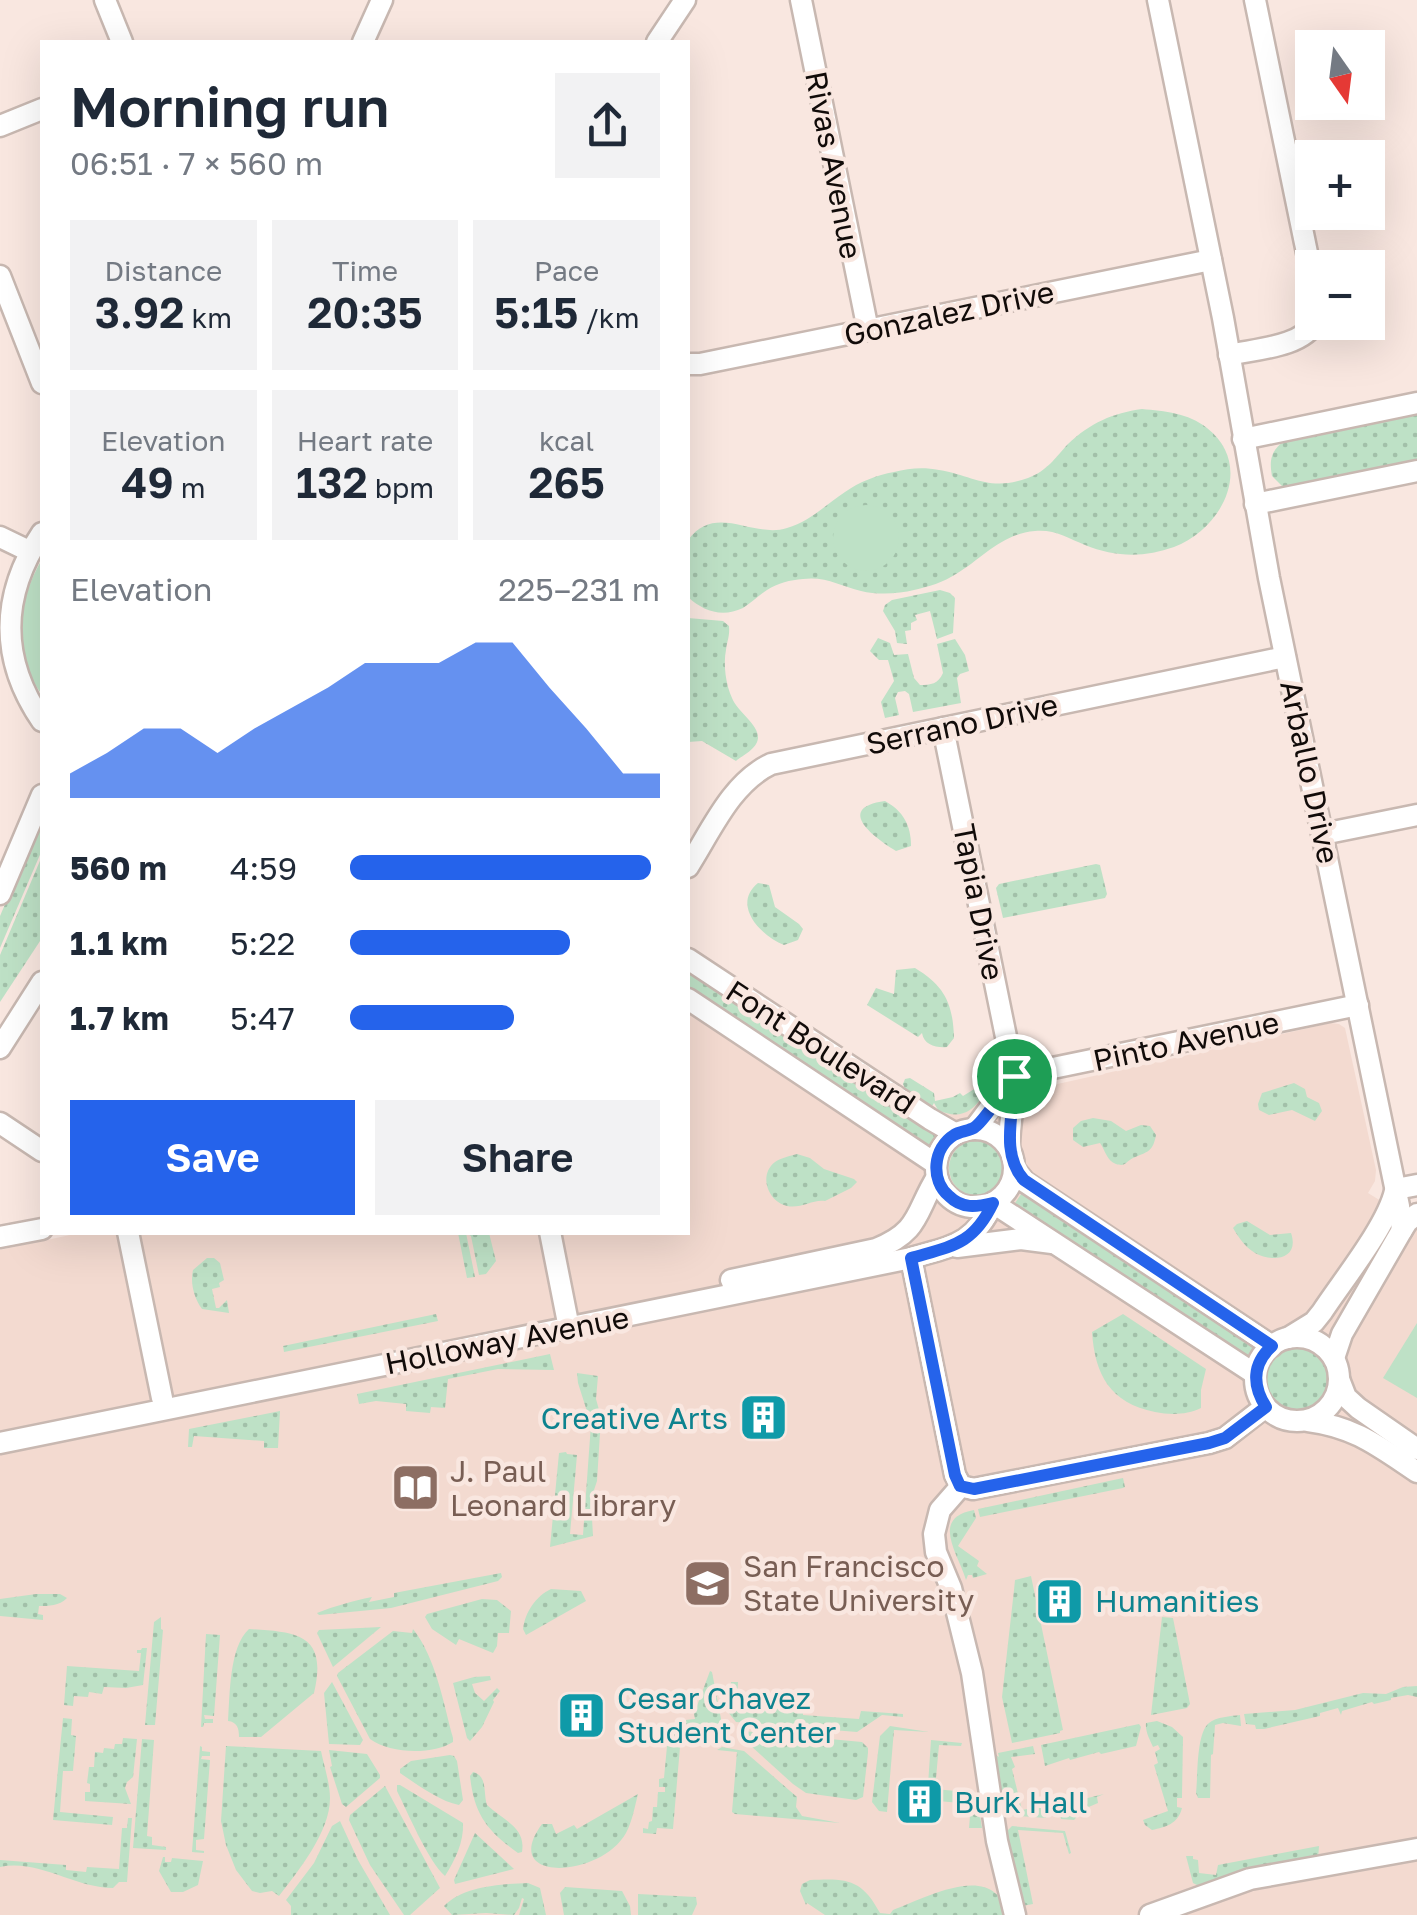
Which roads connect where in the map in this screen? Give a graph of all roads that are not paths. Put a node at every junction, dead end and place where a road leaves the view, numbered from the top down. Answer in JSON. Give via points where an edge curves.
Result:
{"nodes":[{"id":1,"x":105,"y":0,"type":"edge"},
{"id":2,"x":382,"y":0,"type":"edge"},
{"id":3,"x":685,"y":0,"type":"edge"},
{"id":4,"x":801,"y":0,"type":"edge"},
{"id":5,"x":1158,"y":0,"type":"edge"},
{"id":6,"x":1255,"y":0,"type":"edge"},
{"id":7,"x":121,"y":40,"type":"edge"},
{"id":8,"x":364,"y":40,"type":"edge"},
{"id":9,"x":658,"y":40,"type":"edge"},
{"id":10,"x":40,"y":110,"type":"edge"},
{"id":11,"x":0,"y":126,"type":"edge"},
{"id":12,"x":1306,"y":250,"type":"edge"},
{"id":13,"x":1211,"y":260,"type":"junction"},
{"id":14,"x":0,"y":276,"type":"edge"},
{"id":15,"x":868,"y":330,"type":"junction"},
{"id":16,"x":1296,"y":340,"type":"edge"},
{"id":17,"x":1229,"y":355,"type":"junction"},
{"id":18,"x":690,"y":364,"type":"edge"},
{"id":19,"x":40,"y":378,"type":"edge"},
{"id":20,"x":1417,"y":403,"type":"edge"},
{"id":21,"x":1244,"y":439,"type":"junction"},
{"id":22,"x":1417,"y":471,"type":"edge"},
{"id":23,"x":1256,"y":504,"type":"junction"},
{"id":24,"x":0,"y":537,"type":"edge"},
{"id":25,"x":40,"y":537,"type":"edge"},
{"id":26,"x":29,"y":551,"type":"junction"},
{"id":27,"x":4,"y":597,"type":"edge"},
{"id":28,"x":1285,"y":657,"type":"junction"},
{"id":29,"x":6,"y":679,"type":"edge"},
{"id":30,"x":40,"y":718,"type":"edge"},
{"id":31,"x":944,"y":728,"type":"junction"},
{"id":32,"x":40,"y":800,"type":"edge"},
{"id":33,"x":1417,"y":815,"type":"edge"},
{"id":34,"x":1323,"y":834,"type":"junction"},
{"id":35,"x":690,"y":864,"type":"edge"},
{"id":36,"x":0,"y":894,"type":"edge"},
{"id":37,"x":690,"y":960,"type":"edge"},
{"id":38,"x":40,"y":985,"type":"edge"},
{"id":39,"x":690,"y":1000,"type":"edge"},
{"id":40,"x":1358,"y":1004,"type":"junction"},
{"id":41,"x":0,"y":1048,"type":"edge"},
{"id":42,"x":1014,"y":1076,"type":"junction"},
{"id":43,"x":0,"y":1123,"type":"edge"},
{"id":44,"x":965,"y":1131,"type":"junction"},
{"id":45,"x":1010,"y":1148,"type":"junction"},
{"id":46,"x":40,"y":1150,"type":"edge"},
{"id":47,"x":936,"y":1170,"type":"junction"},
{"id":48,"x":1014,"y":1170,"type":"junction"},
{"id":49,"x":1417,"y":1185,"type":"edge"},
{"id":50,"x":1396,"y":1189,"type":"junction"},
{"id":51,"x":993,"y":1203,"type":"junction"},
{"id":52,"x":1417,"y":1214,"type":"edge"},
{"id":53,"x":40,"y":1228,"type":"edge"},
{"id":54,"x":1402,"y":1230,"type":"junction"},
{"id":55,"x":129,"y":1235,"type":"edge"},
{"id":56,"x":551,"y":1235,"type":"edge"},
{"id":57,"x":0,"y":1237,"type":"edge"},
{"id":58,"x":1059,"y":1244,"type":"junction"},
{"id":59,"x":941,"y":1249,"type":"junction"},
{"id":60,"x":911,"y":1258,"type":"junction"},
{"id":61,"x":568,"y":1321,"type":"junction"},
{"id":62,"x":1280,"y":1342,"type":"junction"},
{"id":63,"x":1336,"y":1369,"type":"junction"},
{"id":64,"x":1255,"y":1374,"type":"junction"},
{"id":65,"x":162,"y":1398,"type":"junction"},
{"id":66,"x":1266,"y":1407,"type":"junction"},
{"id":67,"x":1306,"y":1420,"type":"junction"},
{"id":68,"x":0,"y":1431,"type":"edge"},
{"id":69,"x":0,"y":1443,"type":"edge"},
{"id":70,"x":1417,"y":1449,"type":"edge"},
{"id":71,"x":1417,"y":1472,"type":"edge"},
{"id":72,"x":960,"y":1486,"type":"junction"},
{"id":73,"x":1417,"y":1848,"type":"edge"},
{"id":74,"x":1015,"y":1915,"type":"edge"},
{"id":75,"x":1150,"y":1915,"type":"edge"}],
"edges":[{"from":1,"to":7,"type":"street"},
{"from":2,"to":8,"type":"street"},
{"from":3,"to":9,"type":"street"},
{"from":4,"to":15,"type":"street","name":"Rivas Avenue"},
{"from":5,"to":13,"type":"street","name":"Arballo Drive"},
{"from":6,"to":12,"type":"street"},
{"from":10,"to":11,"type":"street"},
{"from":13,"to":15,"type":"street","name":"Gonzalez Drive"},
{"from":13,"to":17,"type":"street","name":"Arballo Drive"},
{"from":14,"to":19,"type":"street"},
{"from":15,"to":18,"type":"street","name":"Gonzalez Drive"},
{"from":16,"to":17,"type":"street"},
{"from":17,"to":21,"type":"street","name":"Arballo Drive"},
{"from":20,"to":21,"type":"street"},
{"from":21,"to":23,"type":"street","name":"Arballo Drive"},
{"from":22,"to":23,"type":"street"},
{"from":23,"to":28,"type":"street","name":"Arballo Drive"},
{"from":24,"to":26,"type":"street"},
{"from":25,"to":26,"type":"street"},
{"from":26,"to":27,"type":"street"},
{"from":27,"to":29,"type":"street"},
{"from":28,"to":31,"type":"street","name":"Serrano Drive"},
{"from":28,"to":34,"type":"street","name":"Arballo Drive"},
{"from":29,"to":30,"type":"street"},
{"from":31,"to":35,"type":"street","name":"Serrano Drive","via":[[754,772]]},
{"from":31,"to":42,"type":"street","name":"Tapia Drive"},
{"from":32,"to":36,"type":"street"},
{"from":33,"to":34,"type":"street"},
{"from":34,"to":40,"type":"street","name":"Arballo Drive"},
{"from":37,"to":44,"type":"street","name":"Font Boulevard","via":[[930,1120]]},
{"from":38,"to":41,"type":"street"},
{"from":39,"to":47,"type":"street","name":"Font Boulevard"},
{"from":40,"to":42,"type":"street","name":"Pinto Avenue"},
{"from":40,"to":50,"type":"street","name":"Arballo Drive"},
{"from":42,"to":44,"type":"street"},
{"from":42,"to":45,"type":"street","name":"Tapia Drive"},
{"from":43,"to":46,"type":"street"},
{"from":44,"to":45,"type":"street","via":[[992,1132]]},
{"from":44,"to":47,"type":"street","via":[[946,1142]]},
{"from":45,"to":48,"type":"street"},
{"from":47,"to":51,"type":"street","via":[[951,1199],[976,1207]]},
{"from":47,"to":61,"type":"street","name":"Holloway Avenue","via":[[918,1218],[876,1250]]},
{"from":48,"to":51,"type":"street","via":[[1006,1192]]},
{"from":48,"to":62,"type":"street"},
{"from":49,"to":50,"type":"street"},
{"from":50,"to":54,"type":"street","name":"Arballo Drive"},
{"from":50,"to":62,"type":"street","via":[[1382,1223],[1322,1312]]},
{"from":51,"to":58,"type":"street"},
{"from":51,"to":59,"type":"street","name":"Holloway Avenue","via":[[976,1232]]},
{"from":52,"to":54,"type":"street"},
{"from":53,"to":57,"type":"street"},
{"from":54,"to":63,"type":"street","via":[[1342,1334]]},
{"from":55,"to":65,"type":"street"},
{"from":56,"to":61,"type":"street"},
{"from":58,"to":59,"type":"street","via":[[1021,1239]]},
{"from":58,"to":64,"type":"street"},
{"from":59,"to":60,"type":"street","name":"Holloway Avenue"},
{"from":60,"to":61,"type":"street","name":"Holloway Avenue"},
{"from":60,"to":72,"type":"street"},
{"from":61,"to":65,"type":"street","name":"Holloway Avenue"},
{"from":61,"to":69,"type":"street","name":"Holloway Avenue"},
{"from":62,"to":63,"type":"street","via":[[1316,1342]]},
{"from":62,"to":64,"type":"street","via":[[1262,1356]]},
{"from":63,"to":67,"type":"street","via":[[1338,1391],[1330,1406]]},
{"from":63,"to":70,"type":"street","via":[[1346,1397]]},
{"from":64,"to":66,"type":"street"},
{"from":65,"to":68,"type":"street","name":"Holloway Avenue"},
{"from":66,"to":67,"type":"street","via":[[1278,1417]]},
{"from":66,"to":72,"type":"street","via":[[1209,1443],[974,1489]]},
{"from":67,"to":71,"type":"street","via":[[1359,1434]]},
{"from":72,"to":74,"type":"street","via":[[940,1510],[936,1552],[972,1673]]},
{"from":73,"to":75,"type":"street","via":[[1250,1878]]}]}
